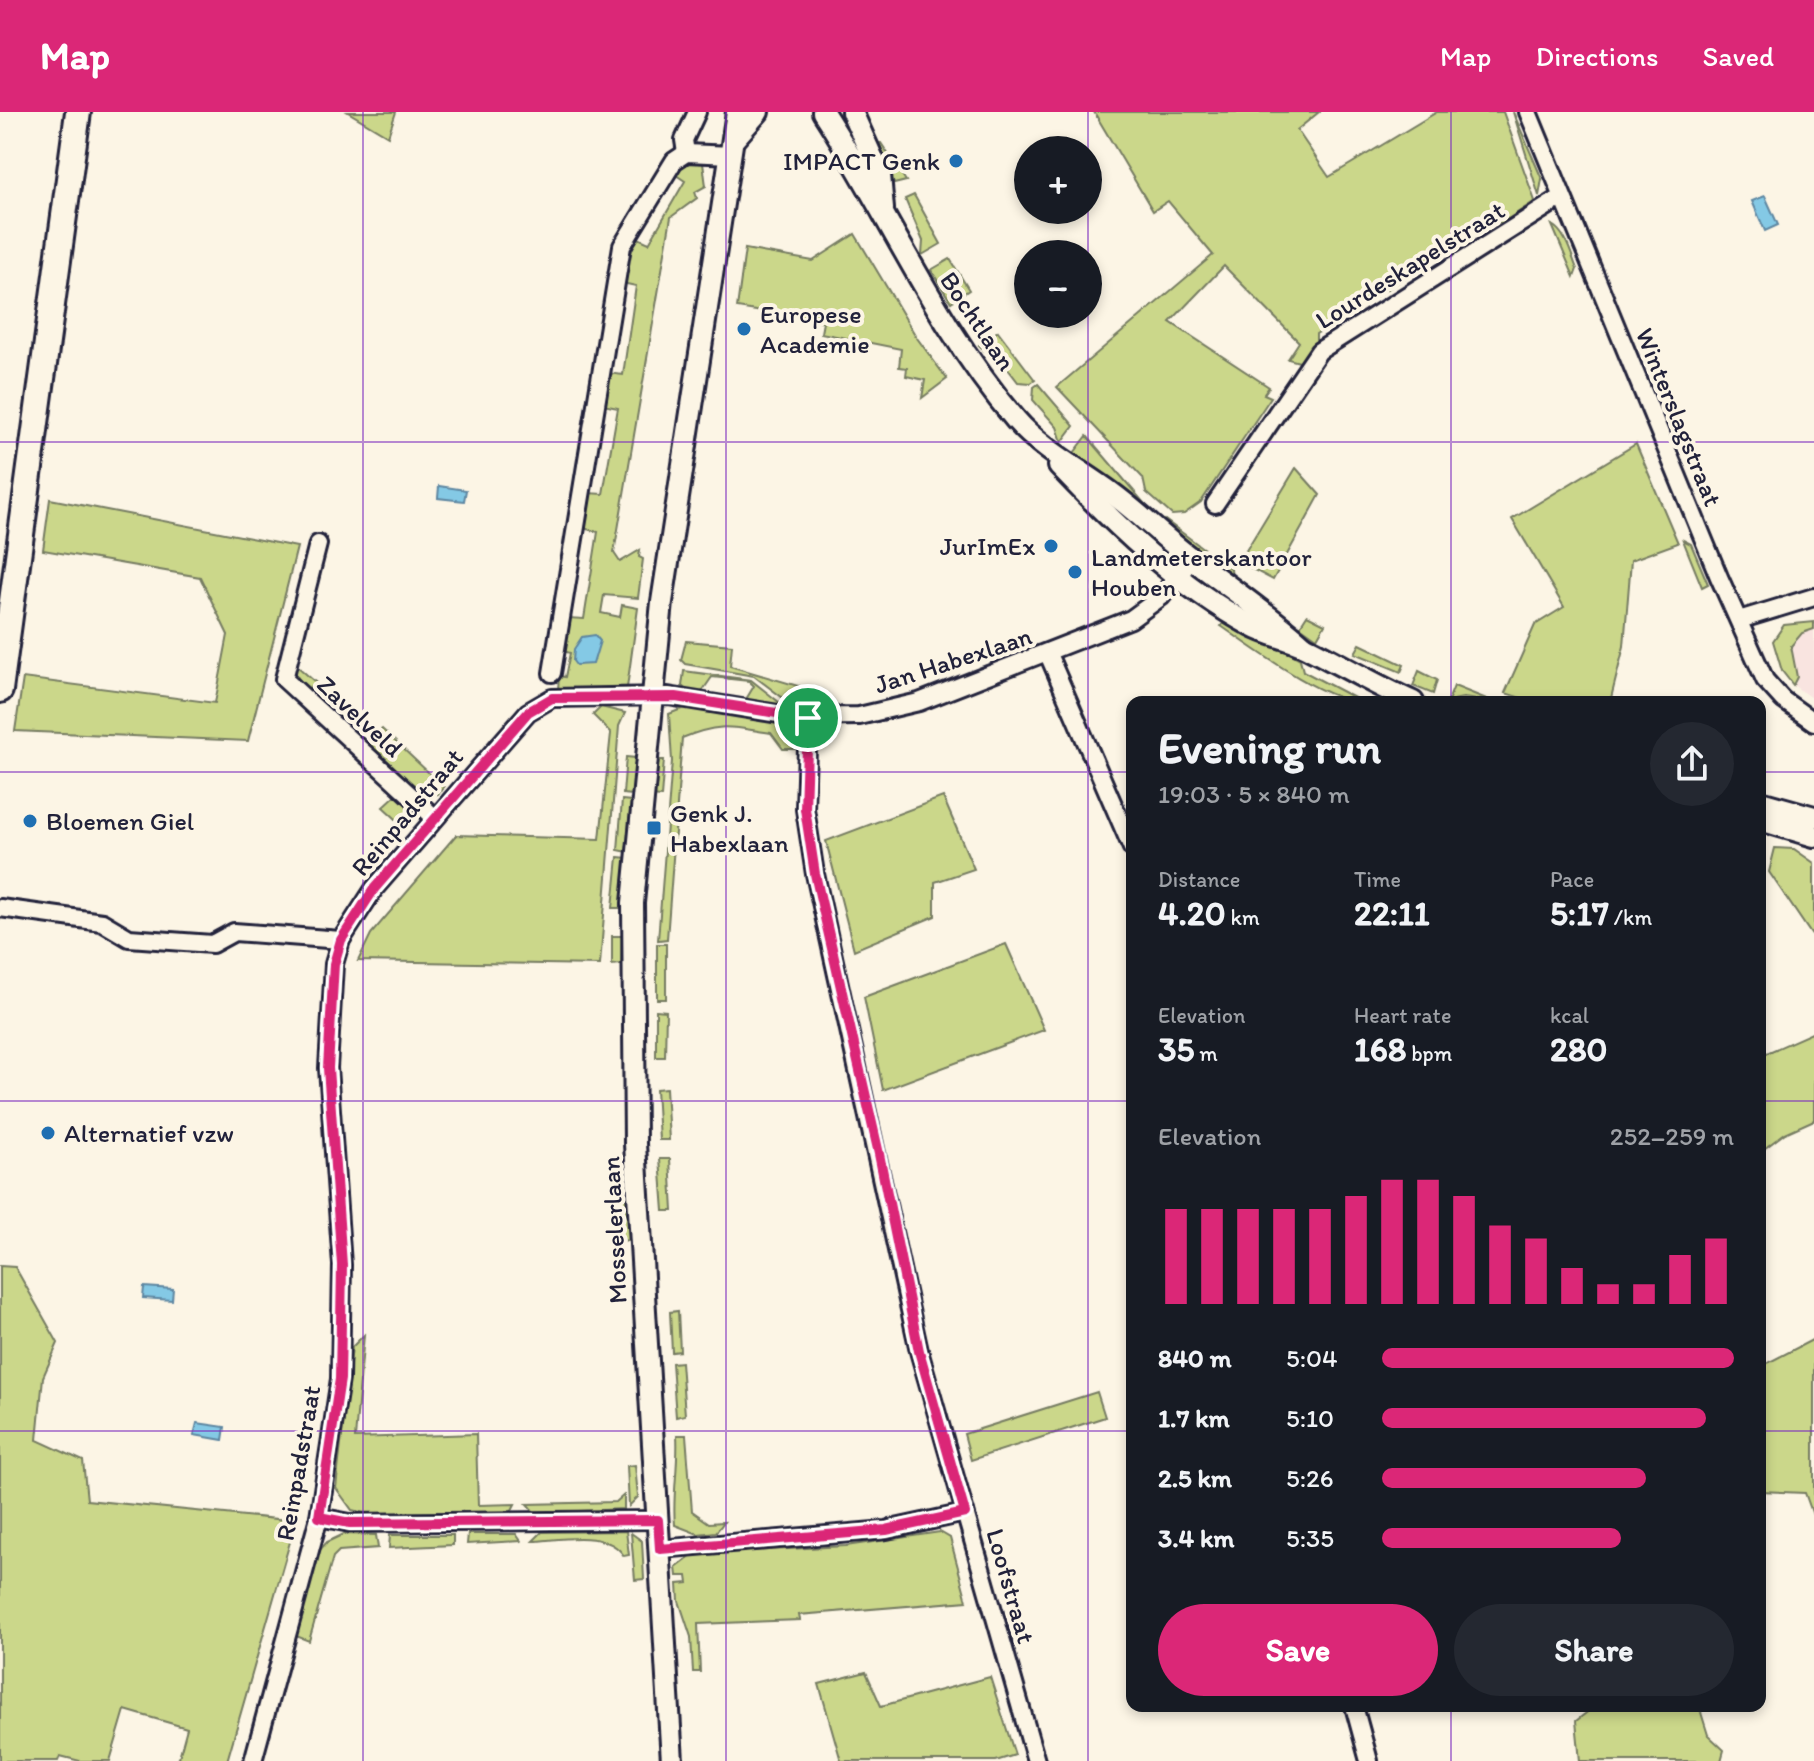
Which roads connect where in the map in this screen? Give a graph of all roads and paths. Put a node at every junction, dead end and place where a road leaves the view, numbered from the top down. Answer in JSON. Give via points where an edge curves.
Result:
{"nodes":[{"id":1,"x":78,"y":112,"type":"edge"},
{"id":2,"x":697,"y":112,"type":"edge"},
{"id":3,"x":737,"y":112,"type":"edge"},
{"id":4,"x":758,"y":112,"type":"edge"},
{"id":5,"x":823,"y":112,"type":"edge"},
{"id":6,"x":852,"y":112,"type":"edge"},
{"id":7,"x":1528,"y":112,"type":"edge"},
{"id":8,"x":733,"y":146,"type":"junction"},
{"id":9,"x":686,"y":153,"type":"junction"},
{"id":10,"x":1562,"y":197,"type":"junction"},
{"id":11,"x":883,"y":209,"type":"junction"},
{"id":12,"x":1048,"y":449,"type":"junction"},
{"id":13,"x":1215,"y":504,"type":"dead end"},
{"id":14,"x":318,"y":544,"type":"dead end"},
{"id":15,"x":1192,"y":559,"type":"junction"},
{"id":16,"x":1178,"y":576,"type":"junction"},
{"id":17,"x":1814,"y":597,"type":"edge"},
{"id":18,"x":1739,"y":620,"type":"junction"},
{"id":19,"x":1303,"y":645,"type":"junction"},
{"id":20,"x":1048,"y":654,"type":"junction"},
{"id":21,"x":552,"y":673,"type":"dead end"},
{"id":22,"x":0,"y":690,"type":"edge"},
{"id":23,"x":1400,"y":696,"type":"edge"},
{"id":24,"x":652,"y":697,"type":"junction"},
{"id":25,"x":808,"y":718,"type":"junction"},
{"id":26,"x":1814,"y":722,"type":"edge"},
{"id":27,"x":1766,"y":804,"type":"edge"},
{"id":28,"x":1814,"y":817,"type":"edge"},
{"id":29,"x":435,"y":818,"type":"junction"},
{"id":30,"x":1766,"y":822,"type":"edge"},
{"id":31,"x":1126,"y":834,"type":"edge"},
{"id":32,"x":1814,"y":836,"type":"edge"},
{"id":33,"x":0,"y":908,"type":"edge"},
{"id":34,"x":341,"y":940,"type":"junction"},
{"id":35,"x":965,"y":1513,"type":"junction"},
{"id":36,"x":319,"y":1517,"type":"junction"},
{"id":37,"x":658,"y":1520,"type":"junction"},
{"id":38,"x":660,"y":1549,"type":"junction"},
{"id":39,"x":1356,"y":1712,"type":"edge"},
{"id":40,"x":253,"y":1761,"type":"edge"},
{"id":41,"x":672,"y":1761,"type":"edge"},
{"id":42,"x":1036,"y":1761,"type":"edge"},
{"id":43,"x":1369,"y":1761,"type":"edge"}],
"edges":[{"from":1,"to":22,"type":"main road"},
{"from":2,"to":9,"type":"street","via":[[684,140]]},
{"from":3,"to":8,"type":"street"},
{"from":4,"to":8,"type":"street"},
{"from":5,"to":11,"type":"street","name":"Bochtlaan"},
{"from":6,"to":11,"type":"street","name":"Bochtlaan","via":[[880,175]]},
{"from":7,"to":10,"type":"street","name":"Winterslagstraat"},
{"from":8,"to":9,"type":"street"},
{"from":8,"to":24,"type":"street"},
{"from":9,"to":21,"type":"street","via":[[658,183],[622,246]]},
{"from":10,"to":13,"type":"street","name":"Lourdeskapelstraat","via":[[1319,351]]},
{"from":10,"to":18,"type":"street","name":"Winterslagstraat"},
{"from":11,"to":12,"type":"street","name":"Bochtlaan","via":[[935,310],[965,354],[1018,422]]},
{"from":12,"to":15,"type":"street","name":"Bochtlaan","via":[[1132,508]]},
{"from":12,"to":16,"type":"street","name":"Bochtlaan","via":[[1116,525]]},
{"from":14,"to":29,"type":"street","name":"Zavelveld","via":[[284,679]]},
{"from":15,"to":16,"type":"street","name":"Jan Habexlaan"},
{"from":15,"to":19,"type":"street","name":"Bochtlaan","via":[[1261,607]]},
{"from":16,"to":19,"type":"street","name":"Bochtlaan","via":[[1253,627]]},
{"from":16,"to":20,"type":"street","name":"Jan Habexlaan","via":[[1161,597],[1131,619]]},
{"from":17,"to":18,"type":"street"},
{"from":18,"to":26,"type":"street","name":"Winterslagstraat","via":[[1765,680]]},
{"from":19,"to":23,"type":"street","name":"Bochtlaan"},
{"from":20,"to":25,"type":"street","name":"Jan Habexlaan","via":[[919,702],[859,716]]},
{"from":20,"to":31,"type":"street"},
{"from":24,"to":25,"type":"street","name":"Jan Habexlaan"},
{"from":24,"to":29,"type":"street","name":"Reinpadstraat","via":[[552,698],[528,712]]},
{"from":24,"to":37,"type":"street","name":"Mosselerlaan","via":[[631,951],[635,1144]]},
{"from":25,"to":35,"type":"street","name":"Loofstraat","via":[[805,809],[815,874],[919,1351]]},
{"from":27,"to":28,"type":"street"},
{"from":29,"to":34,"type":"street","name":"Reinpadstraat","via":[[374,889]]},
{"from":30,"to":32,"type":"street"},
{"from":33,"to":34,"type":"street","via":[[102,922],[129,938],[212,944],[234,932]]},
{"from":34,"to":36,"type":"street","name":"Reinpadstraat","via":[[329,1003],[328,1068],[342,1265],[340,1379]]},
{"from":35,"to":38,"type":"street","via":[[886,1530]]},
{"from":35,"to":42,"type":"street","name":"Loofstraat"},
{"from":36,"to":37,"type":"street","via":[[350,1523]]},
{"from":36,"to":40,"type":"street","name":"Reinpadstraat"},
{"from":37,"to":38,"type":"street","name":"Mosselerlaan"},
{"from":38,"to":41,"type":"street","name":"Mosselerlaan"},
{"from":39,"to":43,"type":"street"}]}
